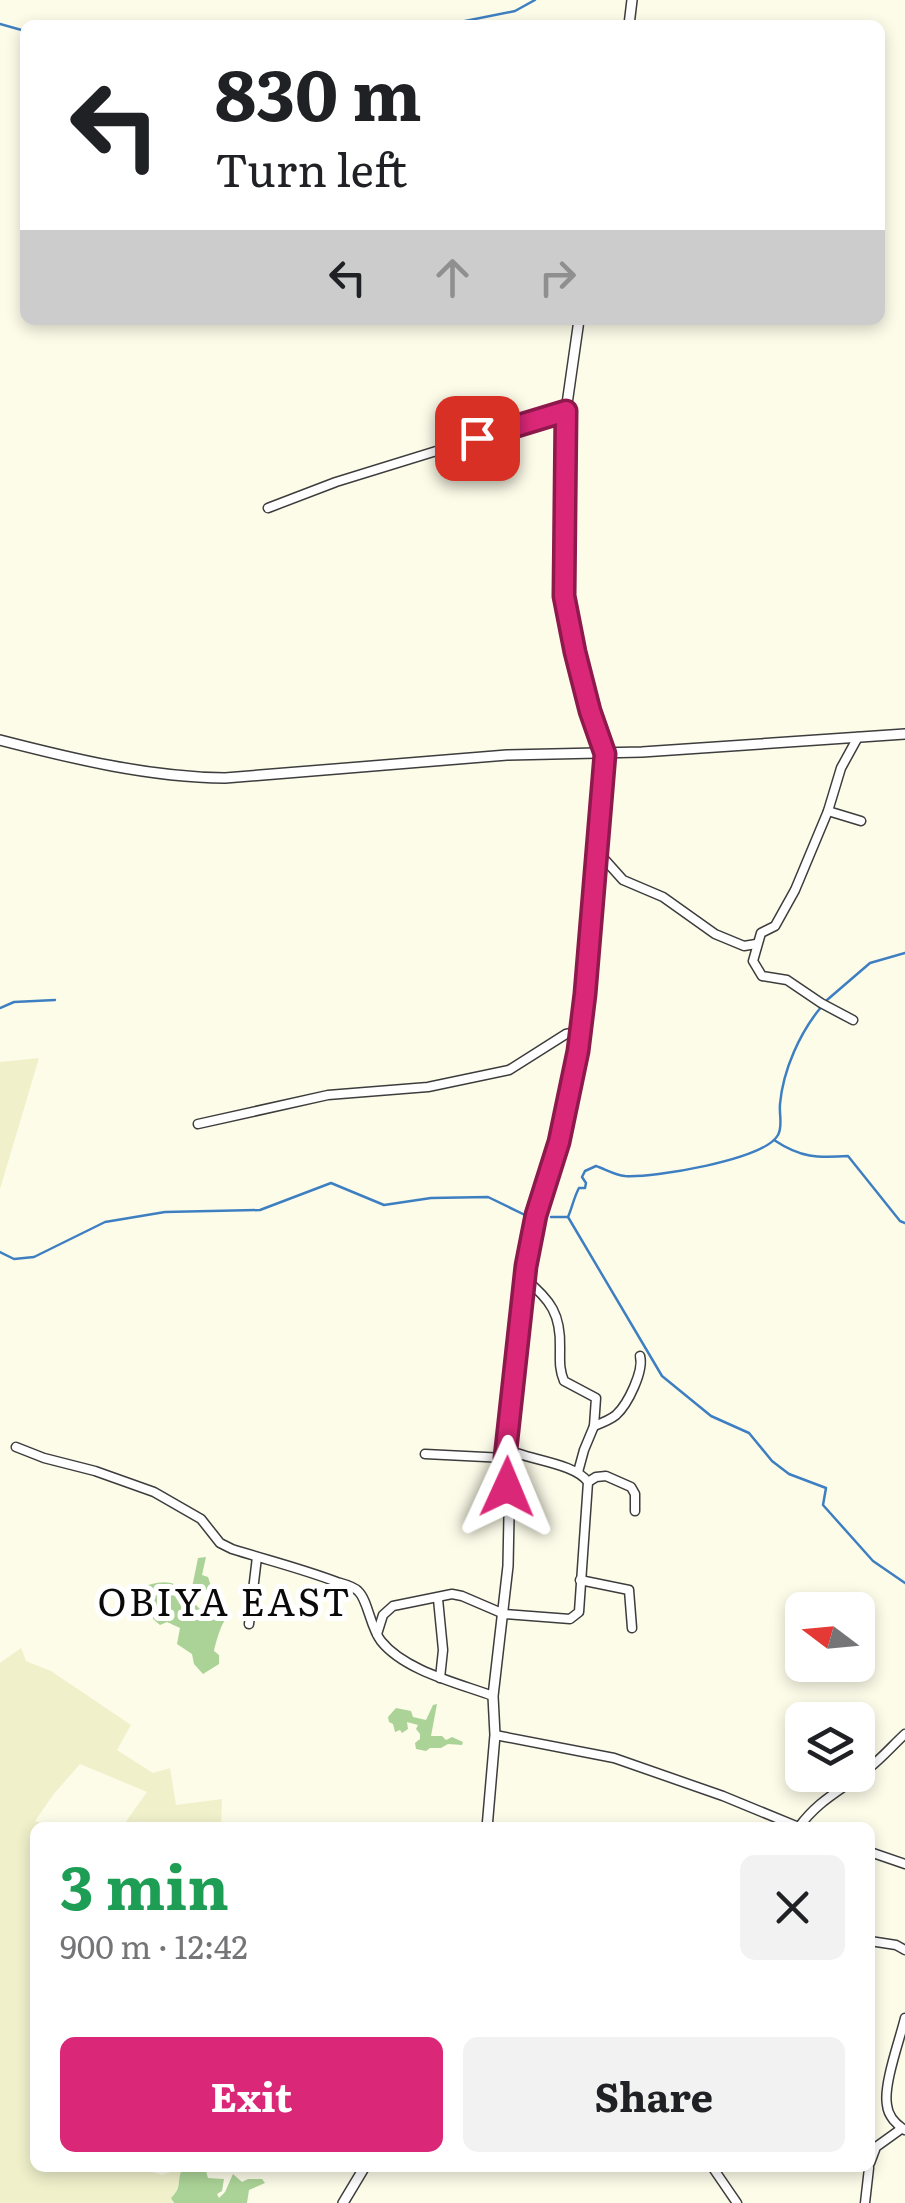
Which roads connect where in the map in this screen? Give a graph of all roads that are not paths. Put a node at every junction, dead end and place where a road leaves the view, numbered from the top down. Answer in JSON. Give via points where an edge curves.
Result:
{"nodes":[{"id":1,"x":578,"y":325,"type":"edge"},
{"id":2,"x":566,"y":411,"type":"junction"},
{"id":3,"x":268,"y":508,"type":"dead end"},
{"id":4,"x":905,"y":734,"type":"edge"},
{"id":5,"x":858,"y":736,"type":"junction"},
{"id":6,"x":0,"y":740,"type":"edge"},
{"id":7,"x":605,"y":754,"type":"junction"},
{"id":8,"x":828,"y":811,"type":"junction"},
{"id":9,"x":861,"y":821,"type":"dead end"},
{"id":10,"x":597,"y":851,"type":"junction"},
{"id":11,"x":756,"y":944,"type":"junction"},
{"id":12,"x":744,"y":946,"type":"junction"},
{"id":13,"x":753,"y":961,"type":"junction"},
{"id":14,"x":853,"y":1020,"type":"dead end"},
{"id":15,"x":580,"y":1031,"type":"junction"},
{"id":16,"x":198,"y":1124,"type":"dead end"},
{"id":17,"x":525,"y":1279,"type":"junction"},
{"id":18,"x":640,"y":1356,"type":"dead end"},
{"id":19,"x":594,"y":1426,"type":"junction"},
{"id":20,"x":16,"y":1448,"type":"dead end"},
{"id":21,"x":506,"y":1453,"type":"junction"},
{"id":22,"x":425,"y":1454,"type":"dead end"},
{"id":23,"x":578,"y":1472,"type":"junction"},
{"id":24,"x":588,"y":1482,"type":"junction"},
{"id":25,"x":635,"y":1510,"type":"dead end"},
{"id":26,"x":257,"y":1557,"type":"junction"},
{"id":27,"x":580,"y":1580,"type":"junction"},
{"id":28,"x":438,"y":1599,"type":"junction"},
{"id":29,"x":504,"y":1614,"type":"junction"},
{"id":30,"x":249,"y":1624,"type":"dead end"},
{"id":31,"x":632,"y":1628,"type":"dead end"},
{"id":32,"x":377,"y":1634,"type":"junction"},
{"id":33,"x":440,"y":1678,"type":"junction"},
{"id":34,"x":493,"y":1696,"type":"junction"},
{"id":35,"x":905,"y":1734,"type":"edge"},
{"id":36,"x":495,"y":1735,"type":"junction"},
{"id":37,"x":488,"y":1822,"type":"edge"},
{"id":38,"x":786,"y":1822,"type":"edge"},
{"id":39,"x":800,"y":1822,"type":"edge"},
{"id":40,"x":875,"y":1854,"type":"edge"},
{"id":41,"x":905,"y":1864,"type":"edge"},
{"id":42,"x":875,"y":1941,"type":"edge"},
{"id":43,"x":905,"y":1950,"type":"edge"},
{"id":44,"x":905,"y":2018,"type":"edge"},
{"id":45,"x":903,"y":2130,"type":"edge"},
{"id":46,"x":875,"y":2150,"type":"edge"},
{"id":47,"x":361,"y":2172,"type":"edge"},
{"id":48,"x":716,"y":2172,"type":"edge"},
{"id":49,"x":868,"y":2172,"type":"edge"},
{"id":50,"x":342,"y":2203,"type":"edge"},
{"id":51,"x":737,"y":2203,"type":"edge"},
{"id":52,"x":865,"y":2203,"type":"edge"}],
"edges":[{"from":1,"to":2,"type":"street"},
{"from":2,"to":3,"type":"street"},
{"from":2,"to":7,"type":"street","via":[[564,596]]},
{"from":4,"to":5,"type":"street"},
{"from":5,"to":7,"type":"street"},
{"from":5,"to":8,"type":"street"},
{"from":6,"to":7,"type":"street","via":[[182,778]]},
{"from":7,"to":10,"type":"street"},
{"from":8,"to":9,"type":"street"},
{"from":8,"to":11,"type":"street","via":[[780,918]]},
{"from":10,"to":12,"type":"street","via":[[623,880]]},
{"from":10,"to":15,"type":"street"},
{"from":11,"to":12,"type":"street"},
{"from":11,"to":13,"type":"street"},
{"from":12,"to":13,"type":"street"},
{"from":13,"to":14,"type":"street","via":[[762,976],[787,980]]},
{"from":15,"to":16,"type":"street","via":[[509,1070],[428,1087],[328,1096]]},
{"from":15,"to":17,"type":"street"},
{"from":17,"to":19,"type":"street","via":[[559,1319],[559,1368],[564,1380],[596,1398]]},
{"from":17,"to":21,"type":"street"},
{"from":18,"to":19,"type":"street","via":[[640,1372],[617,1414]]},
{"from":19,"to":23,"type":"street"},
{"from":20,"to":26,"type":"street","via":[[154,1492],[201,1519],[220,1543]]},
{"from":21,"to":22,"type":"street"},
{"from":21,"to":23,"type":"street"},
{"from":21,"to":29,"type":"street"},
{"from":23,"to":24,"type":"street"},
{"from":24,"to":25,"type":"street","via":[[606,1476],[631,1487]]},
{"from":24,"to":27,"type":"street"},
{"from":26,"to":30,"type":"street"},
{"from":26,"to":32,"type":"street","via":[[357,1590]]},
{"from":27,"to":29,"type":"street","via":[[578,1612],[570,1619]]},
{"from":27,"to":31,"type":"street","via":[[629,1590]]},
{"from":28,"to":29,"type":"street","via":[[462,1596]]},
{"from":28,"to":32,"type":"street","via":[[393,1606]]},
{"from":28,"to":33,"type":"street"},
{"from":29,"to":34,"type":"street"},
{"from":32,"to":33,"type":"street","via":[[414,1666]]},
{"from":33,"to":34,"type":"street"},
{"from":34,"to":36,"type":"street"},
{"from":35,"to":39,"type":"street"},
{"from":36,"to":37,"type":"street"},
{"from":36,"to":38,"type":"street","via":[[614,1758]]},
{"from":40,"to":41,"type":"street"},
{"from":42,"to":43,"type":"street"},
{"from":44,"to":45,"type":"street","via":[[886,2104]]},
{"from":45,"to":46,"type":"street"},
{"from":47,"to":50,"type":"street"},
{"from":48,"to":51,"type":"street"},
{"from":49,"to":52,"type":"street"}]}
